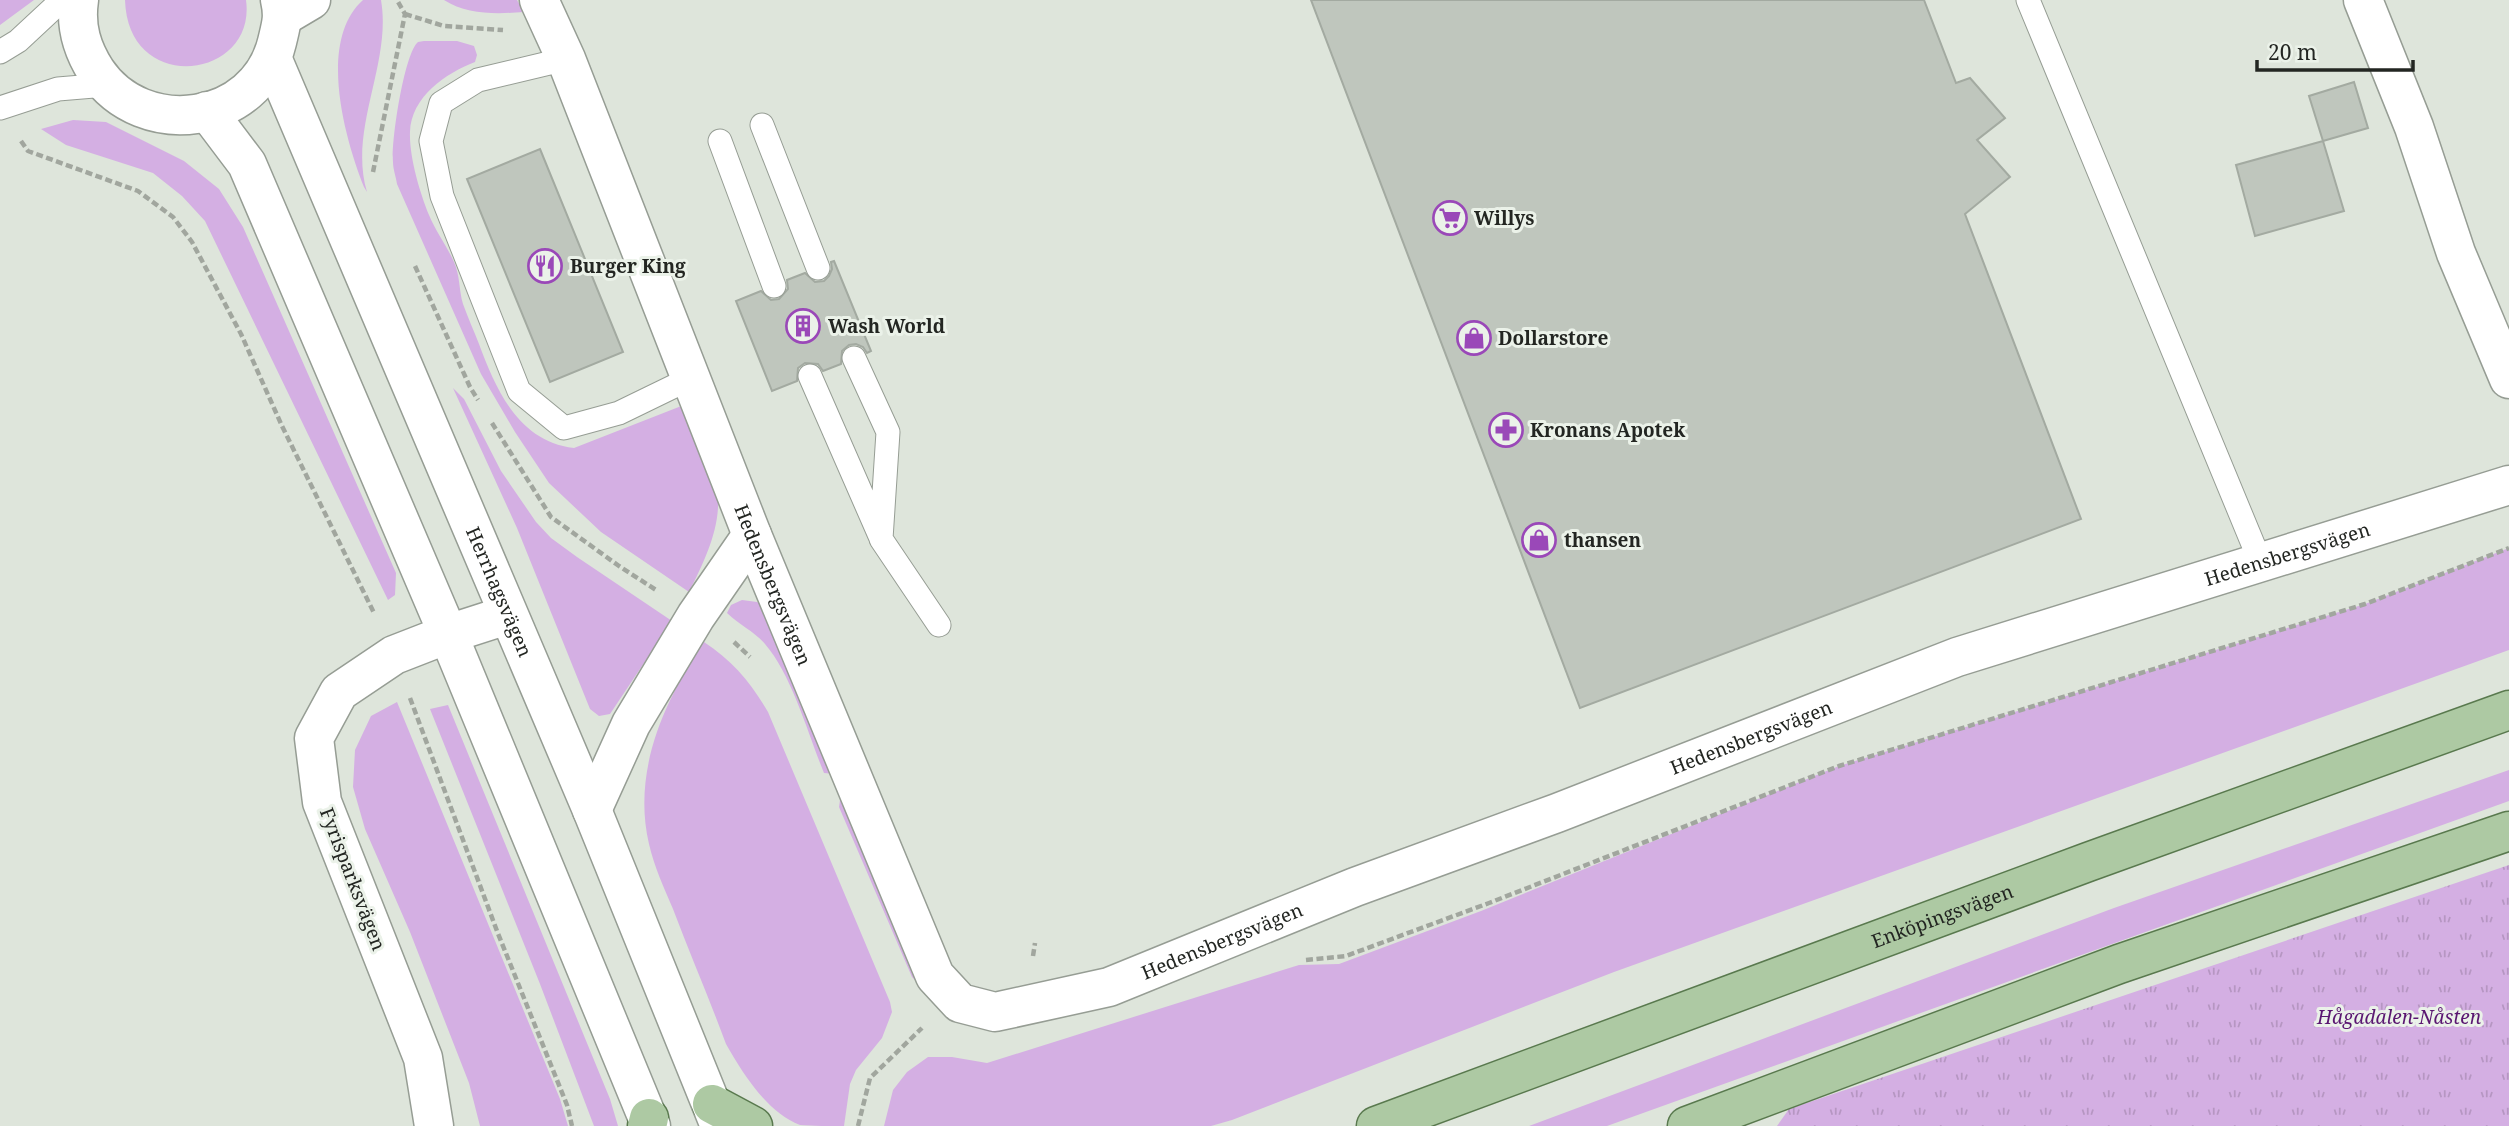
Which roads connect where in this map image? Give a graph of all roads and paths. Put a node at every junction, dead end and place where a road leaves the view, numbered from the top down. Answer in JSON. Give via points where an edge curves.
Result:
{"nodes":[{"id":1,"x":62,"y":0,"type":"edge"},
{"id":2,"x":79,"y":0,"type":"edge"},
{"id":3,"x":397,"y":0,"type":"edge"},
{"id":4,"x":2028,"y":0,"type":"edge"},
{"id":5,"x":2362,"y":0,"type":"edge"},
{"id":6,"x":292,"y":5,"type":"edge"},
{"id":7,"x":405,"y":14,"type":"junction"},
{"id":8,"x":553,"y":30,"type":"edge"},
{"id":9,"x":0,"y":52,"type":"edge"},
{"id":10,"x":273,"y":60,"type":"junction"},
{"id":11,"x":106,"y":85,"type":"junction"},
{"id":12,"x":0,"y":108,"type":"edge"},
{"id":13,"x":207,"y":111,"type":"junction"},
{"id":14,"x":762,"y":125,"type":"dead end"},
{"id":15,"x":14,"y":131,"type":"dead end"},
{"id":16,"x":720,"y":141,"type":"dead end"},
{"id":17,"x":378,"y":184,"type":"dead end"},
{"id":18,"x":412,"y":260,"type":"dead end"},
{"id":19,"x":818,"y":268,"type":"dead end"},
{"id":20,"x":774,"y":286,"type":"dead end"},
{"id":21,"x":854,"y":358,"type":"dead end"},
{"id":22,"x":810,"y":376,"type":"dead end"},
{"id":23,"x":691,"y":378,"type":"junction"},
{"id":24,"x":2509,"y":379,"type":"edge"},
{"id":25,"x":484,"y":411,"type":"dead end"},
{"id":26,"x":492,"y":422,"type":"dead end"},
{"id":27,"x":2509,"y":485,"type":"edge"},
{"id":28,"x":752,"y":535,"type":"junction"},
{"id":29,"x":881,"y":539,"type":"junction"},
{"id":30,"x":2509,"y":548,"type":"edge"},
{"id":31,"x":2260,"y":561,"type":"junction"},
{"id":32,"x":507,"y":615,"type":"junction"},
{"id":33,"x":696,"y":616,"type":"junction"},
{"id":34,"x":939,"y":625,"type":"dead end"},
{"id":35,"x":448,"y":634,"type":"junction"},
{"id":36,"x":394,"y":655,"type":"junction"},
{"id":37,"x":756,"y":665,"type":"dead end"},
{"id":38,"x":2509,"y":710,"type":"edge"},
{"id":39,"x":592,"y":810,"type":"junction"},
{"id":40,"x":2509,"y":831,"type":"edge"},
{"id":41,"x":1298,"y":961,"type":"dead end"},
{"id":42,"x":914,"y":1018,"type":"dead end"},
{"id":43,"x":919,"y":1030,"type":"junction"},
{"id":44,"x":931,"y":1034,"type":"dead end"},
{"id":45,"x":716,"y":1115,"type":"edge"},
{"id":46,"x":649,"y":1123,"type":"edge"},
{"id":47,"x":434,"y":1126,"type":"edge"},
{"id":48,"x":572,"y":1126,"type":"edge"},
{"id":49,"x":753,"y":1126,"type":"edge"},
{"id":50,"x":858,"y":1126,"type":"edge"},
{"id":51,"x":1376,"y":1126,"type":"edge"},
{"id":52,"x":1687,"y":1126,"type":"edge"}],
"edges":[{"from":1,"to":9,"type":"lane"},
{"from":2,"to":11,"type":"street","via":[[77,17],[84,52]]},
{"from":3,"to":7,"type":"path"},
{"from":4,"to":31,"type":"lane"},
{"from":5,"to":24,"type":"street","via":[[2414,127],[2456,253]]},
{"from":6,"to":10,"type":"street"},
{"from":7,"to":8,"type":"path","via":[[444,26]]},
{"from":7,"to":17,"type":"path","via":[[372,171]]},
{"from":8,"to":23,"type":"street","name":"Hedensbergsvägen"},
{"from":8,"to":23,"type":"lane","via":[[441,103],[431,141],[442,196],[519,391],[564,428],[619,413]]},
{"from":10,"to":13,"type":"street","via":[[250,90]]},
{"from":10,"to":32,"type":"street","name":"Herrhagsvägen"},
{"from":11,"to":12,"type":"lane","via":[[58,89]]},
{"from":11,"to":13,"type":"street","via":[[146,111],[187,116]]},
{"from":13,"to":35,"type":"street","via":[[247,164]]},
{"from":14,"to":19,"type":"lane"},
{"from":15,"to":36,"type":"path","via":[[28,151],[138,191],[173,218],[192,242],[242,334]]},
{"from":16,"to":20,"type":"lane"},
{"from":18,"to":25,"type":"path"},
{"from":21,"to":29,"type":"lane","via":[[888,432]]},
{"from":22,"to":29,"type":"lane"},
{"from":23,"to":28,"type":"street","name":"Hedensbergsvägen"},
{"from":26,"to":33,"type":"path","via":[[551,517]]},
{"from":27,"to":31,"type":"street","name":"Hedensbergsvägen"},
{"from":28,"to":31,"type":"street","name":"Hedensbergsvägen","via":[[935,976],[960,1003],[995,1012],[1109,987],[1355,887],[1956,657]]},
{"from":28,"to":33,"type":"street"},
{"from":29,"to":34,"type":"lane"},
{"from":30,"to":41,"type":"path","via":[[2365,604],[1839,766],[1346,956]]},
{"from":32,"to":35,"type":"street","name":"Fyrisparksvägen"},
{"from":32,"to":39,"type":"street","name":"Herrhagsvägen"},
{"from":33,"to":37,"type":"path","via":[[740,646]]},
{"from":33,"to":39,"type":"street","via":[[631,724]]},
{"from":35,"to":36,"type":"street","name":"Fyrisparksvägen"},
{"from":35,"to":46,"type":"street"},
{"from":36,"to":47,"type":"street","name":"Fyrisparksvägen","via":[[339,692],[314,738],[322,802],[423,1058]]},
{"from":36,"to":48,"type":"path"},
{"from":38,"to":51,"type":"main road","name":"Enköpingsvägen"},
{"from":39,"to":45,"type":"street","name":"Herrhagsvägen"},
{"from":40,"to":52,"type":"main road","via":[[2119,964]]},
{"from":42,"to":43,"type":"path"},
{"from":43,"to":44,"type":"path"},
{"from":43,"to":50,"type":"path","via":[[870,1078]]},
{"from":45,"to":49,"type":"main road"}]}
